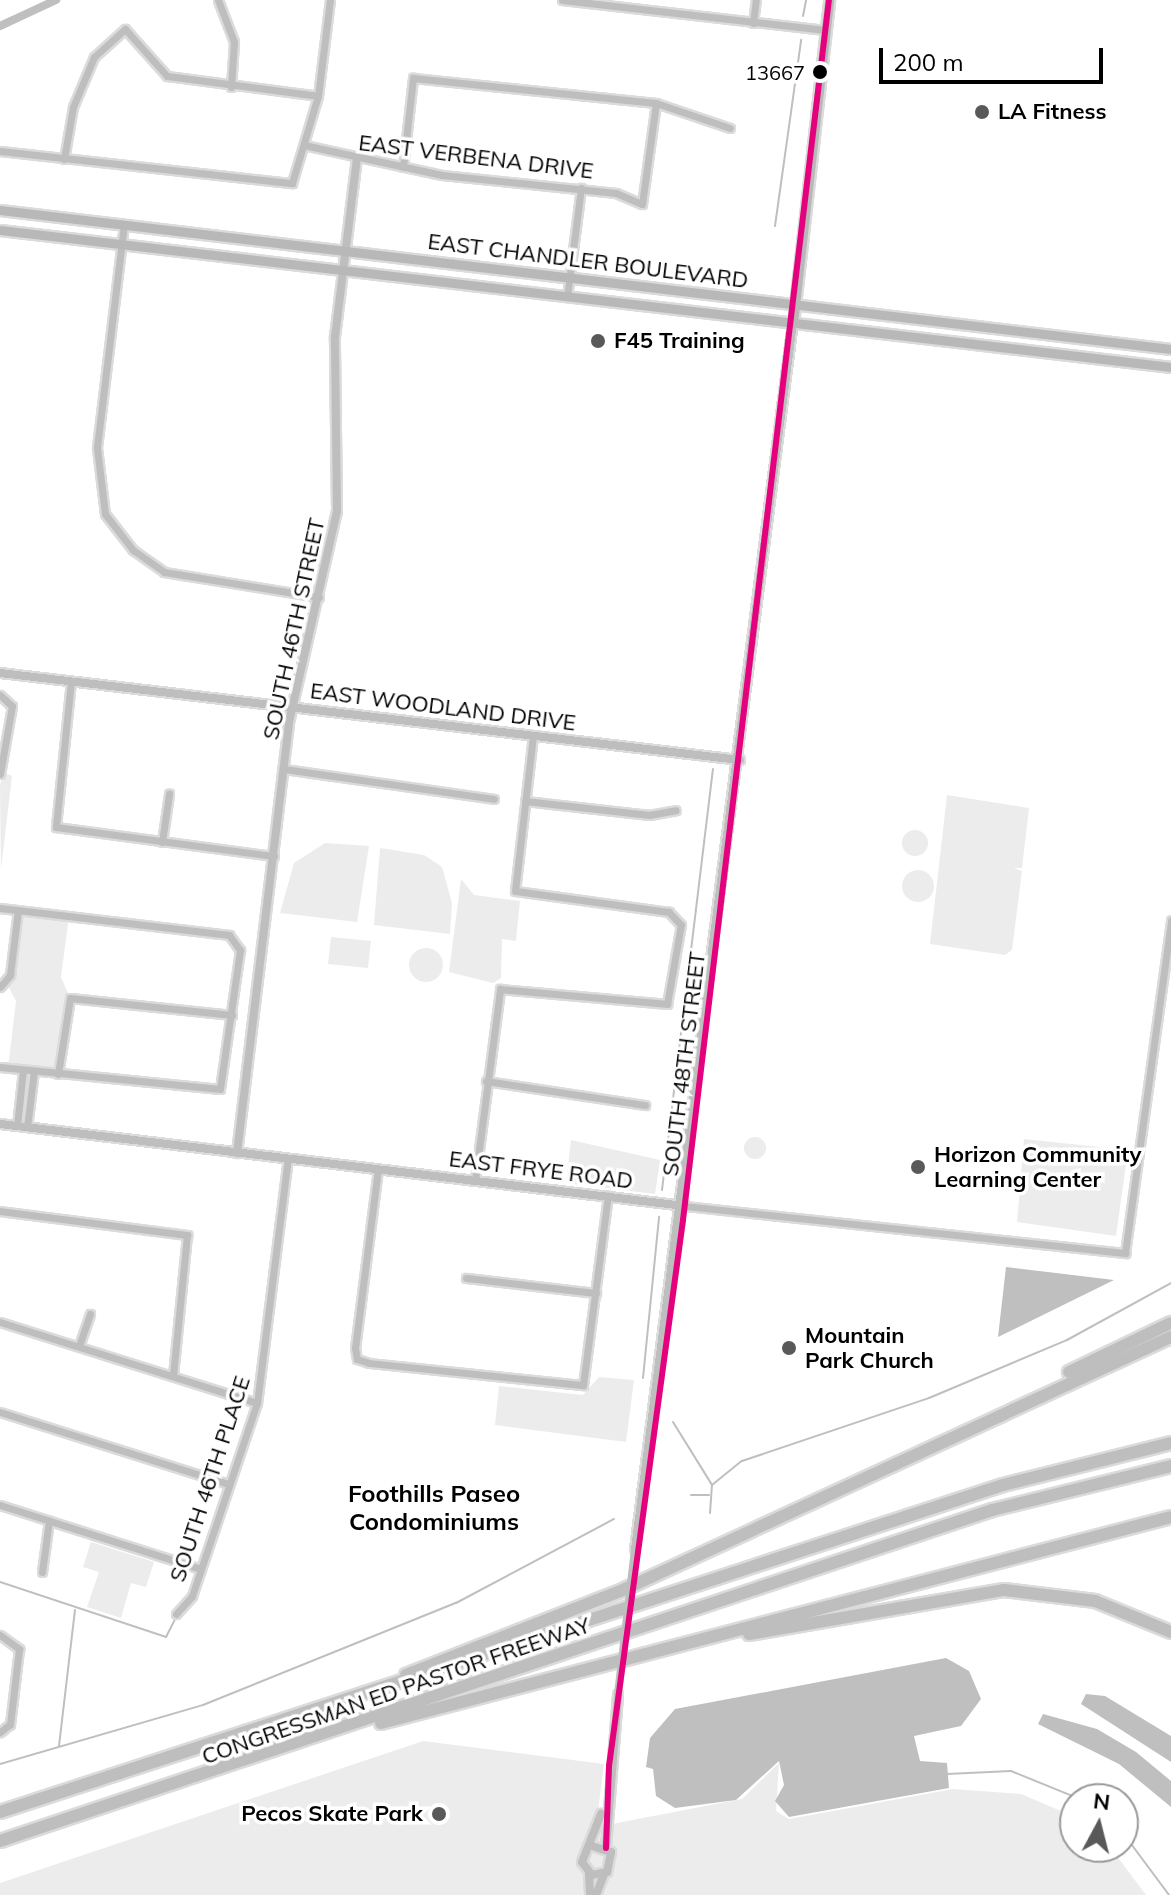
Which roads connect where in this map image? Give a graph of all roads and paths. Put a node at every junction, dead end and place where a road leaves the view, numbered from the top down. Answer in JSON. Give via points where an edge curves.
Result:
{"nodes":[{"id":1,"x":218,"y":0,"type":"edge"},
{"id":2,"x":330,"y":0,"type":"edge"},
{"id":3,"x":562,"y":0,"type":"edge"},
{"id":4,"x":756,"y":0,"type":"edge"},
{"id":5,"x":829,"y":0,"type":"edge"},
{"id":6,"x":753,"y":23,"type":"junction"},
{"id":7,"x":825,"y":30,"type":"junction"},
{"id":8,"x":231,"y":87,"type":"junction"},
{"id":9,"x":318,"y":96,"type":"junction"},
{"id":10,"x":656,"y":103,"type":"junction"},
{"id":11,"x":730,"y":128,"type":"dead end"},
{"id":12,"x":304,"y":145,"type":"junction"},
{"id":13,"x":0,"y":151,"type":"edge"},
{"id":14,"x":64,"y":159,"type":"junction"},
{"id":15,"x":357,"y":159,"type":"junction"},
{"id":16,"x":403,"y":167,"type":"junction"},
{"id":17,"x":581,"y":188,"type":"junction"},
{"id":18,"x":0,"y":210,"type":"edge"},
{"id":19,"x":124,"y":224,"type":"junction"},
{"id":20,"x":0,"y":230,"type":"edge"},
{"id":21,"x":122,"y":243,"type":"junction"},
{"id":22,"x":346,"y":251,"type":"junction"},
{"id":23,"x":344,"y":270,"type":"junction"},
{"id":24,"x":570,"y":277,"type":"junction"},
{"id":25,"x":567,"y":297,"type":"junction"},
{"id":26,"x":795,"y":303,"type":"junction"},
{"id":27,"x":793,"y":323,"type":"junction"},
{"id":28,"x":1171,"y":349,"type":"edge"},
{"id":29,"x":1171,"y":367,"type":"edge"},
{"id":30,"x":319,"y":597,"type":"junction"},
{"id":31,"x":0,"y":673,"type":"edge"},
{"id":32,"x":71,"y":681,"type":"junction"},
{"id":33,"x":0,"y":695,"type":"edge"},
{"id":34,"x":292,"y":707,"type":"junction"},
{"id":35,"x":533,"y":735,"type":"junction"},
{"id":36,"x":740,"y":760,"type":"junction"},
{"id":37,"x":284,"y":769,"type":"junction"},
{"id":38,"x":1,"y":773,"type":"edge"},
{"id":39,"x":169,"y":794,"type":"dead end"},
{"id":40,"x":494,"y":799,"type":"dead end"},
{"id":41,"x":525,"y":801,"type":"junction"},
{"id":42,"x":676,"y":810,"type":"dead end"},
{"id":43,"x":162,"y":842,"type":"junction"},
{"id":44,"x":274,"y":856,"type":"junction"},
{"id":45,"x":0,"y":908,"type":"edge"},
{"id":46,"x":18,"y":910,"type":"junction"},
{"id":47,"x":1171,"y":920,"type":"edge"},
{"id":48,"x":4,"y":985,"type":"edge"},
{"id":49,"x":232,"y":1015,"type":"junction"},
{"id":50,"x":0,"y":1067,"type":"edge"},
{"id":51,"x":23,"y":1070,"type":"junction"},
{"id":52,"x":34,"y":1071,"type":"junction"},
{"id":53,"x":58,"y":1074,"type":"junction"},
{"id":54,"x":486,"y":1081,"type":"junction"},
{"id":55,"x":20,"y":1098,"type":"junction"},
{"id":56,"x":31,"y":1100,"type":"junction"},
{"id":57,"x":645,"y":1105,"type":"dead end"},
{"id":58,"x":0,"y":1124,"type":"edge"},
{"id":59,"x":17,"y":1126,"type":"junction"},
{"id":60,"x":27,"y":1127,"type":"junction"},
{"id":61,"x":237,"y":1153,"type":"junction"},
{"id":62,"x":288,"y":1159,"type":"junction"},
{"id":63,"x":378,"y":1169,"type":"junction"},
{"id":64,"x":475,"y":1180,"type":"junction"},
{"id":65,"x":608,"y":1196,"type":"junction"},
{"id":66,"x":685,"y":1206,"type":"junction"},
{"id":67,"x":0,"y":1211,"type":"edge"},
{"id":68,"x":466,"y":1278,"type":"dead end"},
{"id":69,"x":596,"y":1293,"type":"junction"},
{"id":70,"x":90,"y":1314,"type":"dead end"},
{"id":71,"x":0,"y":1322,"type":"edge"},
{"id":72,"x":1171,"y":1323,"type":"edge"},
{"id":73,"x":1171,"y":1337,"type":"edge"},
{"id":74,"x":79,"y":1346,"type":"junction"},
{"id":75,"x":173,"y":1376,"type":"junction"},
{"id":76,"x":257,"y":1403,"type":"junction"},
{"id":77,"x":0,"y":1412,"type":"edge"},
{"id":78,"x":985,"y":1417,"type":"junction"},
{"id":79,"x":1171,"y":1443,"type":"edge"},
{"id":80,"x":1171,"y":1466,"type":"edge"},
{"id":81,"x":228,"y":1484,"type":"junction"},
{"id":82,"x":0,"y":1505,"type":"edge"},
{"id":83,"x":1171,"y":1517,"type":"edge"},
{"id":84,"x":49,"y":1520,"type":"junction"},
{"id":85,"x":201,"y":1569,"type":"junction"},
{"id":86,"x":42,"y":1572,"type":"dead end"},
{"id":87,"x":176,"y":1614,"type":"dead end"},
{"id":88,"x":1171,"y":1632,"type":"edge"},
{"id":89,"x":0,"y":1635,"type":"edge"},
{"id":90,"x":663,"y":1650,"type":"junction"},
{"id":91,"x":283,"y":1720,"type":"junction"},
{"id":92,"x":4,"y":1732,"type":"edge"},
{"id":93,"x":294,"y":1746,"type":"junction"},
{"id":94,"x":605,"y":1798,"type":"junction"},
{"id":95,"x":0,"y":1812,"type":"edge"},
{"id":96,"x":0,"y":1841,"type":"edge"},
{"id":97,"x":592,"y":1846,"type":"junction"},
{"id":98,"x":606,"y":1848,"type":"junction"},
{"id":99,"x":589,"y":1874,"type":"junction"},
{"id":100,"x":604,"y":1874,"type":"junction"},
{"id":101,"x":593,"y":1895,"type":"edge"}],
"edges":[{"from":1,"to":8,"type":"street","via":[[230,10]]},
{"from":2,"to":9,"type":"street"},
{"from":3,"to":6,"type":"street"},
{"from":4,"to":6,"type":"street"},
{"from":5,"to":7,"type":"main road","name":"SOUTH 48TH STREET"},
{"from":6,"to":7,"type":"street"},
{"from":7,"to":26,"type":"main road","name":"SOUTH 48TH STREET"},
{"from":8,"to":9,"type":"street"},
{"from":8,"to":14,"type":"street","via":[[167,76],[125,29],[94,57],[73,107]]},
{"from":9,"to":12,"type":"street"},
{"from":10,"to":11,"type":"street"},
{"from":10,"to":16,"type":"street","via":[[413,78]]},
{"from":10,"to":17,"type":"street","name":"EAST VERBENA DRIVE","via":[[642,204]]},
{"from":12,"to":14,"type":"street","via":[[292,183]]},
{"from":12,"to":15,"type":"street","name":"EAST VERBENA DRIVE"},
{"from":13,"to":14,"type":"street"},
{"from":15,"to":16,"type":"street","name":"EAST VERBENA DRIVE"},
{"from":15,"to":22,"type":"street","name":"SOUTH 46TH STREET"},
{"from":16,"to":17,"type":"street","name":"EAST VERBENA DRIVE"},
{"from":17,"to":24,"type":"street"},
{"from":18,"to":19,"type":"main road","name":"EAST CHANDLER BOULEVARD"},
{"from":19,"to":21,"type":"street"},
{"from":19,"to":22,"type":"main road","name":"EAST CHANDLER BOULEVARD"},
{"from":20,"to":21,"type":"main road","name":"EAST CHANDLER BOULEVARD"},
{"from":21,"to":23,"type":"main road","name":"EAST CHANDLER BOULEVARD"},
{"from":21,"to":30,"type":"street","via":[[97,478],[105,514],[133,550],[190,581]]},
{"from":22,"to":23,"type":"street","name":"SOUTH 46TH STREET"},
{"from":22,"to":24,"type":"main road","name":"EAST CHANDLER BOULEVARD"},
{"from":23,"to":25,"type":"main road","name":"EAST CHANDLER BOULEVARD"},
{"from":23,"to":30,"type":"street","name":"SOUTH 46TH STREET","via":[[334,361],[338,499]]},
{"from":24,"to":25,"type":"street"},
{"from":24,"to":26,"type":"main road","name":"EAST CHANDLER BOULEVARD"},
{"from":25,"to":27,"type":"main road","name":"EAST CHANDLER BOULEVARD"},
{"from":26,"to":27,"type":"main road","name":"SOUTH 48TH STREET"},
{"from":26,"to":28,"type":"main road","name":"EAST CHANDLER BOULEVARD"},
{"from":27,"to":29,"type":"main road","name":"EAST CHANDLER BOULEVARD"},
{"from":27,"to":36,"type":"street","name":"SOUTH 48TH STREET"},
{"from":30,"to":34,"type":"street","name":"SOUTH 46TH STREET"},
{"from":31,"to":32,"type":"street","name":"EAST WOODLAND DRIVE"},
{"from":32,"to":34,"type":"street","name":"EAST WOODLAND DRIVE"},
{"from":32,"to":43,"type":"street","via":[[56,827]]},
{"from":33,"to":38,"type":"street","via":[[9,698]]},
{"from":34,"to":35,"type":"street","name":"EAST WOODLAND DRIVE"},
{"from":34,"to":37,"type":"street","name":"SOUTH 46TH STREET"},
{"from":35,"to":36,"type":"street","name":"EAST WOODLAND DRIVE"},
{"from":35,"to":41,"type":"street"},
{"from":36,"to":66,"type":"street","name":"SOUTH 48TH STREET"},
{"from":37,"to":40,"type":"street"},
{"from":37,"to":44,"type":"street","name":"SOUTH 46TH STREET"},
{"from":39,"to":43,"type":"street"},
{"from":41,"to":42,"type":"street","via":[[649,815]]},
{"from":41,"to":54,"type":"street","via":[[515,891],[678,917],[667,1004],[500,989]]},
{"from":43,"to":44,"type":"street"},
{"from":44,"to":61,"type":"street","name":"SOUTH 46TH STREET"},
{"from":45,"to":46,"type":"street"},
{"from":46,"to":48,"type":"street"},
{"from":46,"to":49,"type":"street","via":[[238,940]]},
{"from":47,"to":66,"type":"street","name":"EAST FRYE ROAD","via":[[1125,1253]]},
{"from":49,"to":53,"type":"street","via":[[220,1089]]},
{"from":49,"to":53,"type":"street","via":[[70,998]]},
{"from":50,"to":51,"type":"street"},
{"from":51,"to":52,"type":"street"},
{"from":51,"to":55,"type":"street"},
{"from":52,"to":53,"type":"street"},
{"from":52,"to":56,"type":"street"},
{"from":54,"to":57,"type":"street"},
{"from":54,"to":64,"type":"street"},
{"from":55,"to":56,"type":"street"},
{"from":55,"to":59,"type":"street"},
{"from":56,"to":60,"type":"street"},
{"from":58,"to":59,"type":"street","name":"EAST FRYE ROAD"},
{"from":59,"to":60,"type":"street","name":"EAST FRYE ROAD"},
{"from":60,"to":61,"type":"street","name":"EAST FRYE ROAD"},
{"from":61,"to":62,"type":"street","name":"EAST FRYE ROAD"},
{"from":62,"to":63,"type":"street","name":"EAST FRYE ROAD"},
{"from":62,"to":76,"type":"street","name":"SOUTH 46TH PLACE"},
{"from":63,"to":64,"type":"street","name":"EAST FRYE ROAD"},
{"from":63,"to":69,"type":"street","via":[[357,1359],[583,1385]]},
{"from":64,"to":65,"type":"street","name":"EAST FRYE ROAD"},
{"from":65,"to":66,"type":"street","name":"EAST FRYE ROAD"},
{"from":65,"to":69,"type":"street"},
{"from":66,"to":94,"type":"street","name":"SOUTH 48TH STREET","bridge":true},
{"from":67,"to":75,"type":"street","via":[[187,1235]]},
{"from":68,"to":69,"type":"street"},
{"from":70,"to":74,"type":"street"},
{"from":71,"to":74,"type":"street"},
{"from":72,"to":78,"type":"highway"},
{"from":73,"to":78,"type":"highway"},
{"from":74,"to":75,"type":"street"},
{"from":75,"to":76,"type":"street"},
{"from":76,"to":81,"type":"street","name":"SOUTH 46TH PLACE"},
{"from":77,"to":81,"type":"street"},
{"from":78,"to":91,"type":"highway","via":[[598,1601]]},
{"from":79,"to":91,"type":"highway","name":"CONGRESSMAN ED PASTOR FREEWAY","via":[[1029,1477]]},
{"from":80,"to":93,"type":"highway","name":"CONGRESSMAN ED PASTOR FREEWAY","via":[[992,1510]]},
{"from":81,"to":85,"type":"street","name":"SOUTH 46TH PLACE"},
{"from":82,"to":84,"type":"street"},
{"from":83,"to":90,"type":"highway"},
{"from":84,"to":85,"type":"street"},
{"from":84,"to":86,"type":"street"},
{"from":85,"to":87,"type":"street","name":"SOUTH 46TH PLACE"},
{"from":88,"to":90,"type":"highway","via":[[1095,1601],[1004,1590]]},
{"from":89,"to":92,"type":"street","via":[[17,1644]]},
{"from":90,"to":93,"type":"highway"},
{"from":91,"to":95,"type":"highway","name":"CONGRESSMAN ED PASTOR FREEWAY"},
{"from":93,"to":96,"type":"highway","name":"CONGRESSMAN ED PASTOR FREEWAY"},
{"from":94,"to":97,"type":"street","name":"SOUTH 48TH STREET"},
{"from":94,"to":98,"type":"street","name":"SOUTH 48TH STREET"},
{"from":97,"to":98,"type":"street"},
{"from":97,"to":99,"type":"street","via":[[582,1860]]},
{"from":98,"to":100,"type":"street","via":[[613,1861]]},
{"from":99,"to":100,"type":"street"},
{"from":99,"to":101,"type":"street"},
{"from":100,"to":101,"type":"street"}]}
